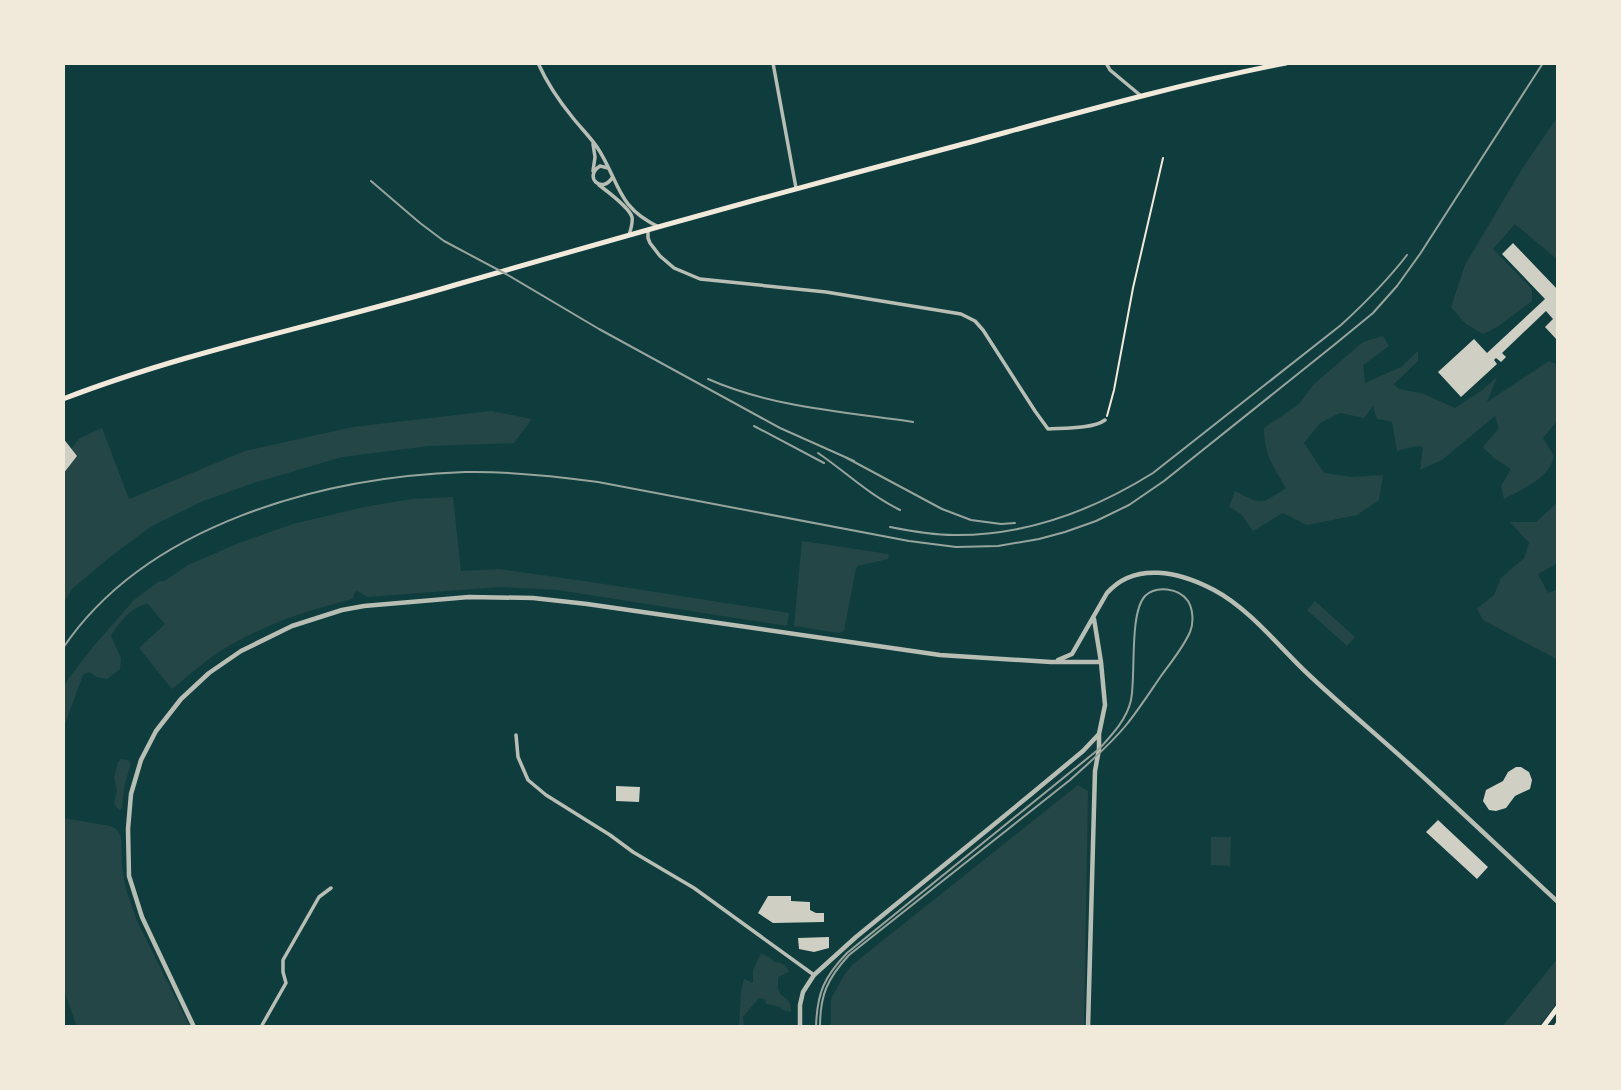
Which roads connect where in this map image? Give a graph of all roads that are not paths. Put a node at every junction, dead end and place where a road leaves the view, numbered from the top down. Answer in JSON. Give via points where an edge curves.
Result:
{"nodes":[{"id":1,"x":538,"y":63,"type":"edge"},
{"id":2,"x":773,"y":63,"type":"edge"},
{"id":3,"x":1106,"y":63,"type":"edge"},
{"id":4,"x":1286,"y":63,"type":"edge"},
{"id":5,"x":1141,"y":96,"type":"junction"},
{"id":6,"x":591,"y":139,"type":"junction"},
{"id":7,"x":611,"y":171,"type":"junction"},
{"id":8,"x":593,"y":173,"type":"junction"},
{"id":9,"x":600,"y":185,"type":"junction"},
{"id":10,"x":796,"y":188,"type":"junction"},
{"id":11,"x":659,"y":227,"type":"junction"},
{"id":12,"x":649,"y":229,"type":"junction"},
{"id":13,"x":629,"y":235,"type":"junction"},
{"id":14,"x":63,"y":399,"type":"edge"},
{"id":15,"x":1105,"y":420,"type":"road end"},
{"id":16,"x":1093,"y":618,"type":"junction"},
{"id":17,"x":1051,"y":662,"type":"junction"},
{"id":18,"x":1101,"y":662,"type":"junction"},
{"id":19,"x":1099,"y":733,"type":"junction"},
{"id":20,"x":516,"y":735,"type":"dead end"},
{"id":21,"x":331,"y":888,"type":"dead end"},
{"id":22,"x":1558,"y":902,"type":"edge"},
{"id":23,"x":814,"y":975,"type":"junction"},
{"id":24,"x":1558,"y":1007,"type":"edge"},
{"id":25,"x":194,"y":1027,"type":"edge"},
{"id":26,"x":261,"y":1027,"type":"edge"},
{"id":27,"x":800,"y":1027,"type":"edge"},
{"id":28,"x":1088,"y":1027,"type":"edge"},
{"id":29,"x":1543,"y":1027,"type":"edge"}],
"edges":[{"from":1,"to":6,"type":"street","via":[[555,94]]},
{"from":2,"to":10,"type":"street"},
{"from":3,"to":5,"type":"street"},
{"from":4,"to":5,"type":"main road"},
{"from":5,"to":10,"type":"main road"},
{"from":6,"to":7,"type":"street"},
{"from":6,"to":8,"type":"street"},
{"from":7,"to":8,"type":"street","via":[[600,166]]},
{"from":7,"to":9,"type":"street","via":[[609,183]]},
{"from":7,"to":11,"type":"street","via":[[623,198],[638,215]]},
{"from":8,"to":9,"type":"street"},
{"from":9,"to":13,"type":"street","via":[[628,209],[632,216]]},
{"from":10,"to":11,"type":"main road"},
{"from":11,"to":12,"type":"main road"},
{"from":12,"to":13,"type":"main road"},
{"from":12,"to":15,"type":"street","via":[[650,243],[660,256],[700,279],[826,292],[968,317],[983,330],[1048,429]]},
{"from":13,"to":14,"type":"main road","via":[[183,359]]},
{"from":16,"to":17,"type":"street","via":[[1072,653]]},
{"from":16,"to":18,"type":"street"},
{"from":16,"to":22,"type":"street","via":[[1114,585],[1138,573],[1164,573],[1214,590],[1270,635]]},
{"from":17,"to":18,"type":"street"},
{"from":17,"to":25,"type":"street","via":[[940,655],[533,598],[469,597],[364,606],[292,626],[241,650],[187,692],[156,731],[131,794],[129,876],[142,918]]},
{"from":18,"to":19,"type":"street","via":[[1105,705]]},
{"from":19,"to":23,"type":"street"},
{"from":19,"to":28,"type":"street"},
{"from":20,"to":23,"type":"street","via":[[518,757],[528,780],[546,795],[694,888]]},
{"from":21,"to":26,"type":"street","via":[[319,897],[283,960],[286,983]]},
{"from":23,"to":27,"type":"street","via":[[803,992]]},
{"from":24,"to":29,"type":"main road"}]}
